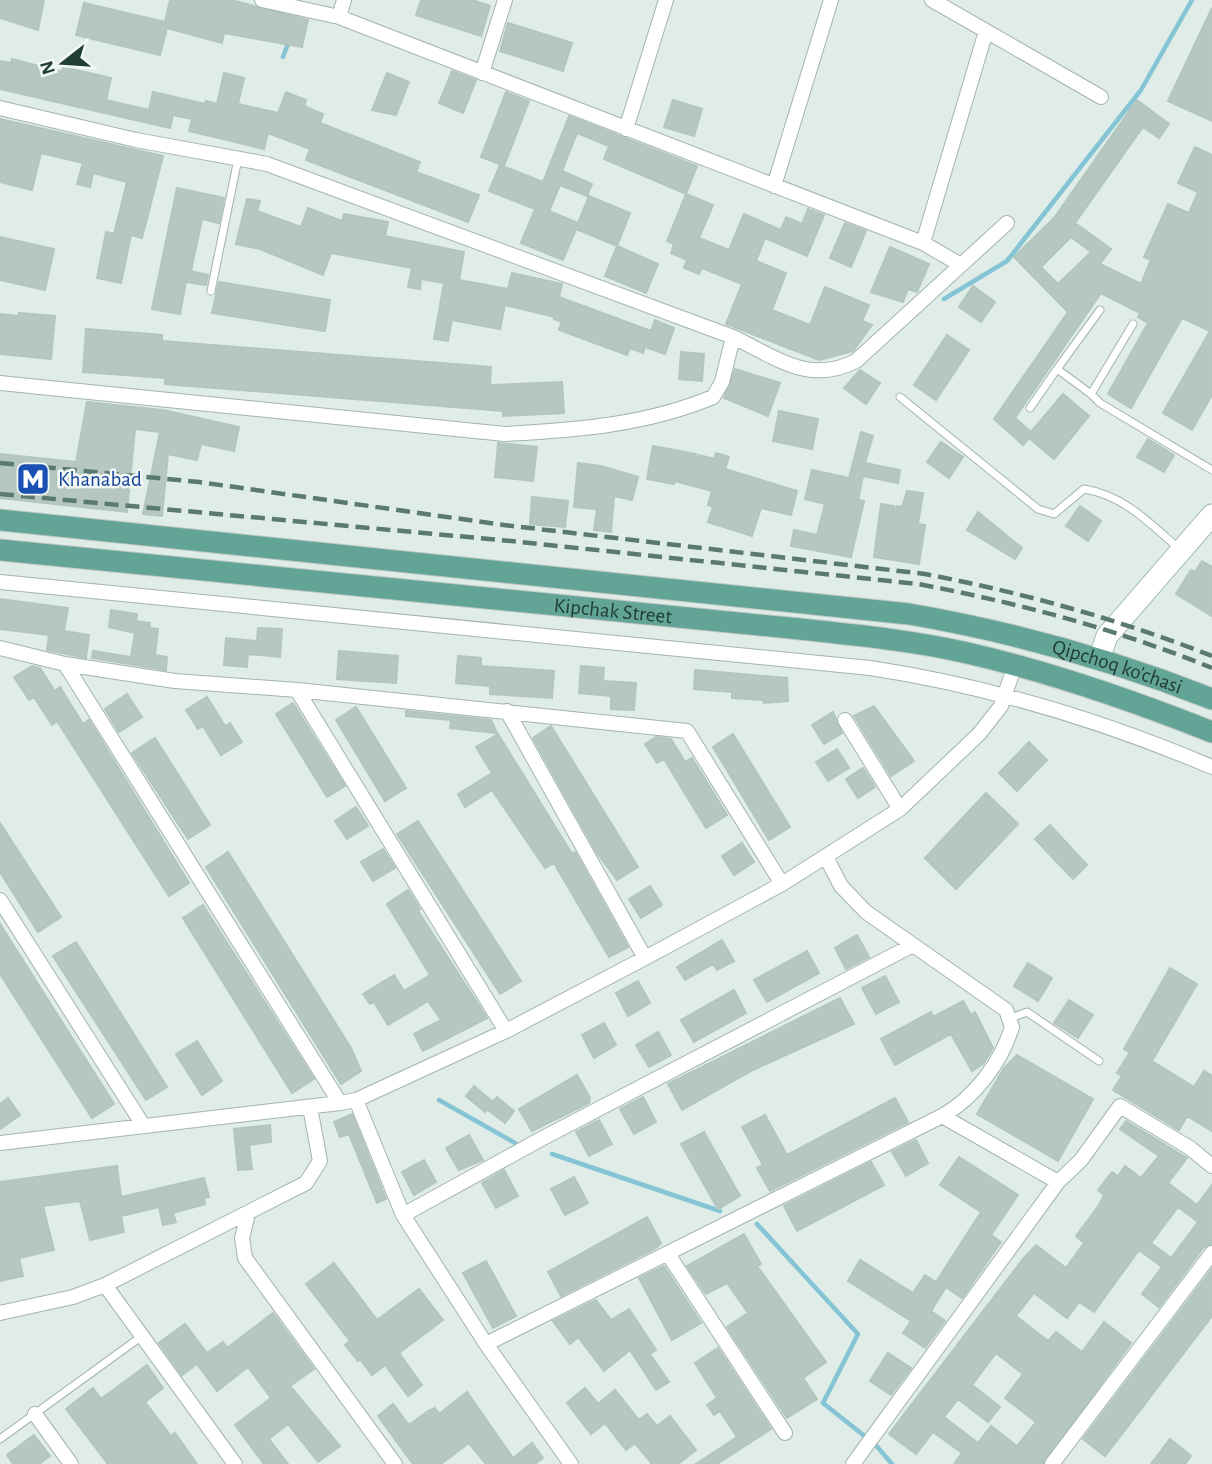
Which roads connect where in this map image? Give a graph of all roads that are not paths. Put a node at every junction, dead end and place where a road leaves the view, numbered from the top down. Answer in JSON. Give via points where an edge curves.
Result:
{"nodes":[{"id":1,"x":262,"y":0,"type":"edge"},
{"id":2,"x":344,"y":0,"type":"edge"},
{"id":3,"x":505,"y":0,"type":"edge"},
{"id":4,"x":666,"y":0,"type":"edge"},
{"id":5,"x":831,"y":0,"type":"edge"},
{"id":6,"x":932,"y":0,"type":"edge"},
{"id":7,"x":339,"y":17,"type":"junction"},
{"id":8,"x":986,"y":31,"type":"junction"},
{"id":9,"x":482,"y":73,"type":"junction"},
{"id":10,"x":1101,"y":97,"type":"dead end"},
{"id":11,"x":0,"y":107,"type":"edge"},
{"id":12,"x":626,"y":129,"type":"junction"},
{"id":13,"x":238,"y":158,"type":"junction"},
{"id":14,"x":774,"y":186,"type":"junction"},
{"id":15,"x":1007,"y":223,"type":"dead end"},
{"id":16,"x":923,"y":243,"type":"junction"},
{"id":17,"x":961,"y":265,"type":"junction"},
{"id":18,"x":211,"y":291,"type":"dead end"},
{"id":19,"x":1100,"y":310,"type":"dead end"},
{"id":20,"x":1133,"y":324,"type":"dead end"},
{"id":21,"x":733,"y":337,"type":"junction"},
{"id":22,"x":1057,"y":369,"type":"junction"},
{"id":23,"x":0,"y":383,"type":"edge"},
{"id":24,"x":1091,"y":394,"type":"junction"},
{"id":25,"x":900,"y":397,"type":"dead end"},
{"id":26,"x":1030,"y":408,"type":"dead end"},
{"id":27,"x":1212,"y":470,"type":"edge"},
{"id":28,"x":1212,"y":515,"type":"edge"},
{"id":29,"x":0,"y":520,"type":"edge"},
{"id":30,"x":0,"y":550,"type":"edge"},
{"id":31,"x":1181,"y":551,"type":"junction"},
{"id":32,"x":0,"y":582,"type":"edge"},
{"id":33,"x":1023,"y":636,"type":"junction"},
{"id":34,"x":0,"y":648,"type":"edge"},
{"id":35,"x":1100,"y":659,"type":"junction"},
{"id":36,"x":65,"y":663,"type":"junction"},
{"id":37,"x":1015,"y":665,"type":"junction"},
{"id":38,"x":1089,"y":688,"type":"junction"},
{"id":39,"x":297,"y":690,"type":"junction"},
{"id":40,"x":1006,"y":695,"type":"junction"},
{"id":41,"x":1212,"y":699,"type":"edge"},
{"id":42,"x":507,"y":711,"type":"junction"},
{"id":43,"x":845,"y":720,"type":"dead end"},
{"id":44,"x":1212,"y":732,"type":"edge"},
{"id":45,"x":1212,"y":767,"type":"edge"},
{"id":46,"x":900,"y":809,"type":"junction"},
{"id":47,"x":826,"y":857,"type":"junction"},
{"id":48,"x":782,"y":884,"type":"junction"},
{"id":49,"x":0,"y":900,"type":"edge"},
{"id":50,"x":913,"y":945,"type":"junction"},
{"id":51,"x":645,"y":958,"type":"junction"},
{"id":52,"x":1011,"y":1018,"type":"junction"},
{"id":53,"x":506,"y":1031,"type":"junction"},
{"id":54,"x":1099,"y":1060,"type":"dead end"},
{"id":55,"x":356,"y":1100,"type":"junction"},
{"id":56,"x":340,"y":1103,"type":"junction"},
{"id":57,"x":310,"y":1107,"type":"junction"},
{"id":58,"x":942,"y":1116,"type":"junction"},
{"id":59,"x":143,"y":1125,"type":"junction"},
{"id":60,"x":0,"y":1143,"type":"edge"},
{"id":61,"x":1212,"y":1166,"type":"edge"},
{"id":62,"x":1058,"y":1182,"type":"junction"},
{"id":63,"x":248,"y":1214,"type":"junction"},
{"id":64,"x":403,"y":1215,"type":"junction"},
{"id":65,"x":1212,"y":1253,"type":"edge"},
{"id":66,"x":668,"y":1255,"type":"junction"},
{"id":67,"x":105,"y":1285,"type":"junction"},
{"id":68,"x":0,"y":1313,"type":"edge"},
{"id":69,"x":142,"y":1336,"type":"junction"},
{"id":70,"x":486,"y":1344,"type":"junction"},
{"id":71,"x":34,"y":1414,"type":"junction"},
{"id":72,"x":785,"y":1433,"type":"dead end"},
{"id":73,"x":0,"y":1439,"type":"edge"},
{"id":74,"x":71,"y":1464,"type":"edge"},
{"id":75,"x":235,"y":1464,"type":"edge"},
{"id":76,"x":395,"y":1464,"type":"edge"},
{"id":77,"x":571,"y":1464,"type":"edge"},
{"id":78,"x":853,"y":1464,"type":"edge"},
{"id":79,"x":1052,"y":1464,"type":"edge"}],
"edges":[{"from":1,"to":7,"type":"street"},
{"from":2,"to":7,"type":"street"},
{"from":3,"to":9,"type":"street"},
{"from":4,"to":12,"type":"street"},
{"from":5,"to":14,"type":"street"},
{"from":6,"to":8,"type":"street"},
{"from":7,"to":9,"type":"street"},
{"from":8,"to":10,"type":"street"},
{"from":8,"to":16,"type":"street"},
{"from":9,"to":12,"type":"street"},
{"from":11,"to":13,"type":"street","via":[[136,140]]},
{"from":12,"to":14,"type":"street"},
{"from":13,"to":18,"type":"lane"},
{"from":13,"to":21,"type":"street","via":[[267,164]]},
{"from":14,"to":16,"type":"street"},
{"from":15,"to":17,"type":"street"},
{"from":16,"to":17,"type":"street"},
{"from":17,"to":21,"type":"street","via":[[856,361],[840,369],[822,373],[797,369]]},
{"from":19,"to":22,"type":"lane"},
{"from":20,"to":24,"type":"lane"},
{"from":21,"to":23,"type":"street","via":[[722,382],[713,397],[629,424],[587,430],[505,434]]},
{"from":22,"to":24,"type":"lane"},
{"from":22,"to":26,"type":"lane"},
{"from":24,"to":27,"type":"lane"},
{"from":25,"to":31,"type":"lane","via":[[1038,509],[1054,514],[1084,489],[1100,492],[1135,510]]},
{"from":28,"to":31,"type":"main road"},
{"from":29,"to":33,"type":"main road","name":"Kipchak Street","via":[[811,602],[909,614]]},
{"from":30,"to":37,"type":"main road","name":"Kipchak Street","via":[[854,635]]},
{"from":31,"to":35,"type":"main road","via":[[1107,636]]},
{"from":32,"to":40,"type":"street","via":[[870,668]]},
{"from":33,"to":35,"type":"main road","name":"Qipchoq ko'chasi"},
{"from":33,"to":37,"type":"main road"},
{"from":34,"to":36,"type":"street"},
{"from":35,"to":38,"type":"main road"},
{"from":35,"to":41,"type":"main road","name":"Qipchoq ko'chasi"},
{"from":36,"to":39,"type":"street","via":[[176,681]]},
{"from":36,"to":56,"type":"street"},
{"from":37,"to":38,"type":"main road","name":"Kipchak Street"},
{"from":37,"to":40,"type":"street"},
{"from":38,"to":44,"type":"main road","name":"Kipchak Street"},
{"from":39,"to":42,"type":"street"},
{"from":39,"to":53,"type":"street"},
{"from":40,"to":45,"type":"street","via":[[1118,728]]},
{"from":40,"to":46,"type":"street","via":[[979,734]]},
{"from":42,"to":48,"type":"street","via":[[687,731]]},
{"from":42,"to":51,"type":"street"},
{"from":43,"to":46,"type":"street"},
{"from":46,"to":47,"type":"street"},
{"from":47,"to":48,"type":"street"},
{"from":47,"to":50,"type":"street","via":[[853,900]]},
{"from":48,"to":51,"type":"street"},
{"from":49,"to":59,"type":"street"},
{"from":50,"to":52,"type":"street","via":[[998,1003]]},
{"from":50,"to":64,"type":"street"},
{"from":51,"to":53,"type":"street"},
{"from":52,"to":54,"type":"lane","via":[[1027,1012]]},
{"from":52,"to":58,"type":"street","via":[[1009,1035],[994,1063],[965,1103]]},
{"from":53,"to":55,"type":"street"},
{"from":55,"to":56,"type":"street"},
{"from":55,"to":64,"type":"street"},
{"from":56,"to":57,"type":"street"},
{"from":57,"to":59,"type":"street"},
{"from":57,"to":63,"type":"street","via":[[321,1153],[318,1168],[306,1183]]},
{"from":58,"to":62,"type":"street"},
{"from":58,"to":66,"type":"street"},
{"from":59,"to":60,"type":"street"},
{"from":61,"to":62,"type":"street","via":[[1191,1148],[1120,1106],[1081,1160]]},
{"from":62,"to":78,"type":"street"},
{"from":63,"to":67,"type":"street"},
{"from":63,"to":76,"type":"street","via":[[242,1238],[245,1258]]},
{"from":64,"to":70,"type":"street"},
{"from":65,"to":79,"type":"street"},
{"from":66,"to":70,"type":"street"},
{"from":66,"to":72,"type":"street"},
{"from":67,"to":68,"type":"street"},
{"from":67,"to":69,"type":"street"},
{"from":69,"to":71,"type":"lane"},
{"from":69,"to":75,"type":"street"},
{"from":70,"to":77,"type":"street"},
{"from":71,"to":73,"type":"lane"},
{"from":71,"to":74,"type":"street"}]}
